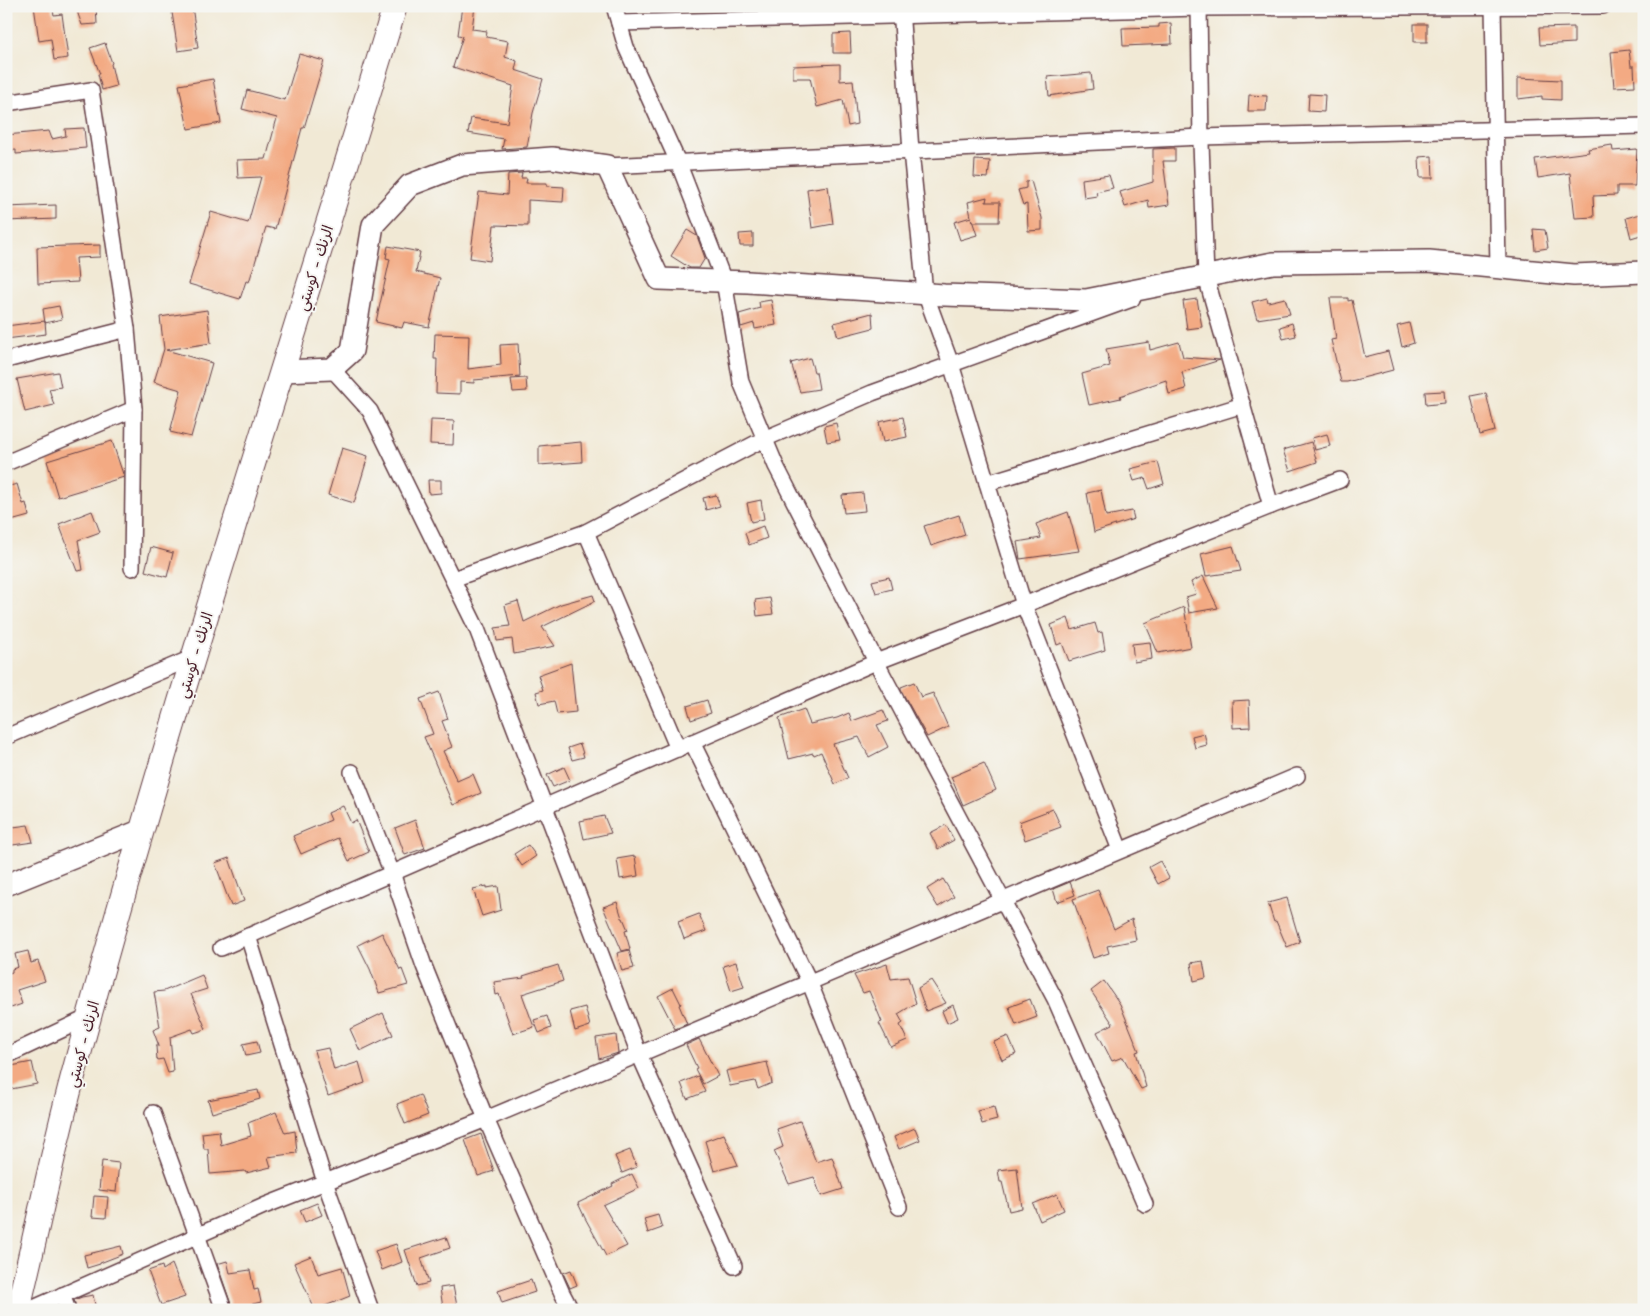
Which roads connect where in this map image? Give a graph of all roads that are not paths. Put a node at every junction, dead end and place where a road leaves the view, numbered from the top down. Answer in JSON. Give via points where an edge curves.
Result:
{"nodes":[{"id":1,"x":395,"y":6,"type":"edge"},
{"id":2,"x":614,"y":6,"type":"edge"},
{"id":3,"x":1603,"y":6,"type":"edge"},
{"id":4,"x":1199,"y":7,"type":"edge"},
{"id":5,"x":1493,"y":7,"type":"edge"},
{"id":6,"x":901,"y":11,"type":"edge"},
{"id":7,"x":619,"y":23,"type":"junction"},
{"id":8,"x":6,"y":103,"type":"edge"},
{"id":9,"x":1644,"y":126,"type":"edge"},
{"id":10,"x":1495,"y":130,"type":"junction"},
{"id":11,"x":1201,"y":137,"type":"junction"},
{"id":12,"x":911,"y":151,"type":"junction"},
{"id":13,"x":678,"y":162,"type":"junction"},
{"id":14,"x":607,"y":166,"type":"junction"},
{"id":15,"x":1498,"y":267,"type":"junction"},
{"id":16,"x":1644,"y":272,"type":"edge"},
{"id":17,"x":1206,"y":276,"type":"junction"},
{"id":18,"x":724,"y":281,"type":"junction"},
{"id":19,"x":1178,"y":282,"type":"junction"},
{"id":20,"x":925,"y":293,"type":"junction"},
{"id":21,"x":127,"y":329,"type":"junction"},
{"id":22,"x":6,"y":360,"type":"edge"},
{"id":23,"x":951,"y":364,"type":"junction"},
{"id":24,"x":332,"y":369,"type":"junction"},
{"id":25,"x":283,"y":371,"type":"junction"},
{"id":26,"x":1243,"y":405,"type":"junction"},
{"id":27,"x":134,"y":409,"type":"junction"},
{"id":28,"x":764,"y":439,"type":"junction"},
{"id":29,"x":6,"y":463,"type":"edge"},
{"id":30,"x":1340,"y":480,"type":"dead end"},
{"id":31,"x":987,"y":483,"type":"junction"},
{"id":32,"x":1271,"y":506,"type":"junction"},
{"id":33,"x":586,"y":532,"type":"junction"},
{"id":34,"x":132,"y":568,"type":"dead end"},
{"id":35,"x":453,"y":579,"type":"junction"},
{"id":36,"x":1024,"y":605,"type":"junction"},
{"id":37,"x":194,"y":657,"type":"junction"},
{"id":38,"x":876,"y":662,"type":"junction"},
{"id":39,"x":7,"y":732,"type":"edge"},
{"id":40,"x":692,"y":742,"type":"junction"},
{"id":41,"x":678,"y":749,"type":"junction"},
{"id":42,"x":352,"y":772,"type":"dead end"},
{"id":43,"x":1297,"y":776,"type":"dead end"},
{"id":44,"x":545,"y":806,"type":"junction"},
{"id":45,"x":142,"y":830,"type":"junction"},
{"id":46,"x":1120,"y":850,"type":"junction"},
{"id":47,"x":392,"y":873,"type":"junction"},
{"id":48,"x":6,"y":885,"type":"edge"},
{"id":49,"x":1002,"y":900,"type":"junction"},
{"id":50,"x":248,"y":936,"type":"junction"},
{"id":51,"x":221,"y":948,"type":"dead end"},
{"id":52,"x":809,"y":981,"type":"junction"},
{"id":53,"x":91,"y":1016,"type":"junction"},
{"id":54,"x":639,"y":1054,"type":"junction"},
{"id":55,"x":6,"y":1056,"type":"edge"},
{"id":56,"x":153,"y":1113,"type":"dead end"},
{"id":57,"x":486,"y":1119,"type":"junction"},
{"id":58,"x":325,"y":1182,"type":"junction"},
{"id":59,"x":1145,"y":1204,"type":"dead end"},
{"id":60,"x":899,"y":1207,"type":"dead end"},
{"id":61,"x":198,"y":1236,"type":"junction"},
{"id":62,"x":734,"y":1266,"type":"dead end"},
{"id":63,"x":62,"y":1295,"type":"junction"},
{"id":64,"x":19,"y":1310,"type":"edge"},
{"id":65,"x":29,"y":1310,"type":"edge"},
{"id":66,"x":68,"y":1310,"type":"edge"},
{"id":67,"x":224,"y":1310,"type":"edge"},
{"id":68,"x":371,"y":1310,"type":"edge"},
{"id":69,"x":571,"y":1310,"type":"edge"}],
"edges":[{"from":1,"to":25,"type":"main road","name":"الرنك - كوستي"},
{"from":2,"to":7,"type":"street"},
{"from":3,"to":5,"type":"street"},
{"from":4,"to":5,"type":"street"},
{"from":4,"to":6,"type":"street"},
{"from":4,"to":11,"type":"street"},
{"from":5,"to":10,"type":"street"},
{"from":6,"to":7,"type":"street"},
{"from":6,"to":12,"type":"street"},
{"from":7,"to":13,"type":"street","via":[[626,47]]},
{"from":8,"to":21,"type":"street","via":[[91,90]]},
{"from":9,"to":10,"type":"street"},
{"from":10,"to":11,"type":"street"},
{"from":10,"to":15,"type":"street"},
{"from":11,"to":12,"type":"street"},
{"from":11,"to":17,"type":"street"},
{"from":12,"to":13,"type":"street"},
{"from":12,"to":20,"type":"street"},
{"from":13,"to":14,"type":"street"},
{"from":13,"to":18,"type":"street"},
{"from":14,"to":18,"type":"street","via":[[659,279]]},
{"from":14,"to":24,"type":"street","via":[[552,158],[462,165],[410,185],[373,224],[352,351]]},
{"from":15,"to":16,"type":"street","via":[[1574,275]]},
{"from":15,"to":17,"type":"street","via":[[1429,261],[1273,263]]},
{"from":17,"to":19,"type":"street"},
{"from":17,"to":26,"type":"street"},
{"from":18,"to":20,"type":"street"},
{"from":18,"to":28,"type":"street","via":[[741,382]]},
{"from":19,"to":20,"type":"street","via":[[1086,300]]},
{"from":19,"to":23,"type":"street"},
{"from":20,"to":23,"type":"street"},
{"from":21,"to":22,"type":"street"},
{"from":21,"to":27,"type":"street"},
{"from":23,"to":28,"type":"street"},
{"from":23,"to":31,"type":"street"},
{"from":24,"to":25,"type":"street"},
{"from":24,"to":35,"type":"street","via":[[370,411]]},
{"from":25,"to":37,"type":"main road","name":"الرنك - كوستي"},
{"from":26,"to":31,"type":"street"},
{"from":26,"to":32,"type":"street"},
{"from":27,"to":29,"type":"street"},
{"from":27,"to":34,"type":"street"},
{"from":28,"to":33,"type":"street"},
{"from":28,"to":38,"type":"street"},
{"from":30,"to":32,"type":"street"},
{"from":31,"to":36,"type":"street"},
{"from":32,"to":36,"type":"street"},
{"from":33,"to":35,"type":"street"},
{"from":33,"to":41,"type":"street"},
{"from":35,"to":44,"type":"street","via":[[477,629]]},
{"from":36,"to":38,"type":"street"},
{"from":36,"to":46,"type":"street"},
{"from":37,"to":39,"type":"street"},
{"from":37,"to":45,"type":"main road","name":"الرنك - كوستي"},
{"from":38,"to":40,"type":"street"},
{"from":38,"to":49,"type":"street"},
{"from":40,"to":41,"type":"street"},
{"from":40,"to":52,"type":"street"},
{"from":41,"to":44,"type":"street"},
{"from":42,"to":47,"type":"street"},
{"from":43,"to":46,"type":"street"},
{"from":44,"to":47,"type":"street"},
{"from":44,"to":54,"type":"street"},
{"from":45,"to":48,"type":"street"},
{"from":45,"to":53,"type":"main road","name":"الرنك - كوستي"},
{"from":46,"to":49,"type":"street"},
{"from":47,"to":50,"type":"street"},
{"from":47,"to":57,"type":"street","via":[[424,966]]},
{"from":49,"to":52,"type":"street"},
{"from":49,"to":59,"type":"street","via":[[1055,999]]},
{"from":50,"to":51,"type":"street"},
{"from":50,"to":58,"type":"street"},
{"from":52,"to":54,"type":"street"},
{"from":52,"to":60,"type":"street"},
{"from":53,"to":55,"type":"street"},
{"from":53,"to":64,"type":"main road","name":"الرنك - كوستي","via":[[73,1076]]},
{"from":54,"to":57,"type":"street"},
{"from":54,"to":62,"type":"street"},
{"from":56,"to":61,"type":"street"},
{"from":57,"to":58,"type":"street"},
{"from":57,"to":69,"type":"street"},
{"from":58,"to":61,"type":"street"},
{"from":58,"to":68,"type":"street"},
{"from":61,"to":63,"type":"street"},
{"from":61,"to":67,"type":"street"},
{"from":63,"to":65,"type":"street"},
{"from":63,"to":66,"type":"street"}]}
